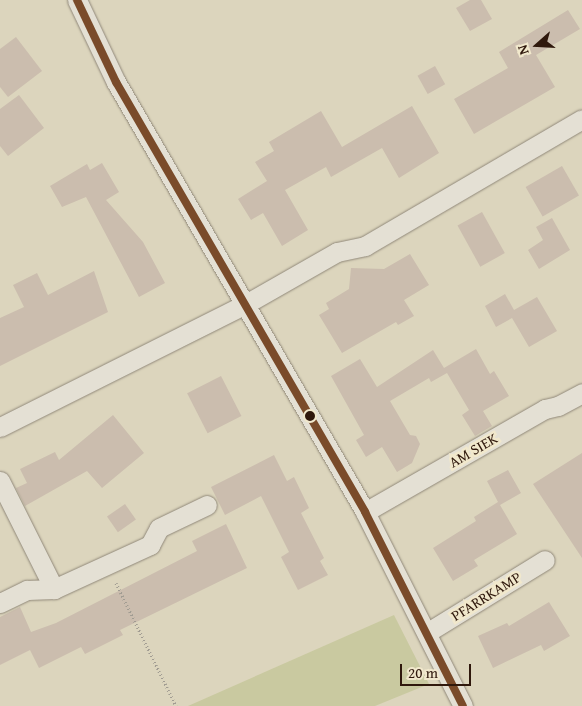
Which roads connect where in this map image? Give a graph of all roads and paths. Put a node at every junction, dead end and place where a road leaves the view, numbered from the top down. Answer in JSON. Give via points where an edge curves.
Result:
{"nodes":[{"id":1,"x":77,"y":0,"type":"edge"},
{"id":2,"x":582,"y":119,"type":"edge"},
{"id":3,"x":244,"y":305,"type":"junction"},
{"id":4,"x":582,"y":393,"type":"edge"},
{"id":5,"x":0,"y":427,"type":"edge"},
{"id":6,"x":0,"y":481,"type":"edge"},
{"id":7,"x":207,"y":505,"type":"dead end"},
{"id":8,"x":365,"y":512,"type":"junction"},
{"id":9,"x":545,"y":560,"type":"dead end"},
{"id":10,"x":107,"y":565,"type":"junction"},
{"id":11,"x":54,"y":589,"type":"junction"},
{"id":12,"x":0,"y":603,"type":"edge"},
{"id":13,"x":428,"y":632,"type":"junction"},
{"id":14,"x":176,"y":706,"type":"edge"},
{"id":15,"x":463,"y":706,"type":"edge"}],
"edges":[{"from":1,"to":3,"type":"street","via":[[116,82]]},
{"from":2,"to":3,"type":"street","via":[[366,246],[337,252]]},
{"from":3,"to":5,"type":"street"},
{"from":3,"to":8,"type":"street"},
{"from":4,"to":8,"type":"street","name":"AM SIEK","via":[[558,406],[544,409]]},
{"from":6,"to":11,"type":"street"},
{"from":7,"to":10,"type":"street","via":[[159,528],[150,545]]},
{"from":8,"to":13,"type":"street"},
{"from":9,"to":13,"type":"street","name":"PFARRKAMP"},
{"from":10,"to":11,"type":"street"},
{"from":10,"to":14,"type":"path"},
{"from":11,"to":12,"type":"street","via":[[27,590]]},
{"from":13,"to":15,"type":"street"}]}
